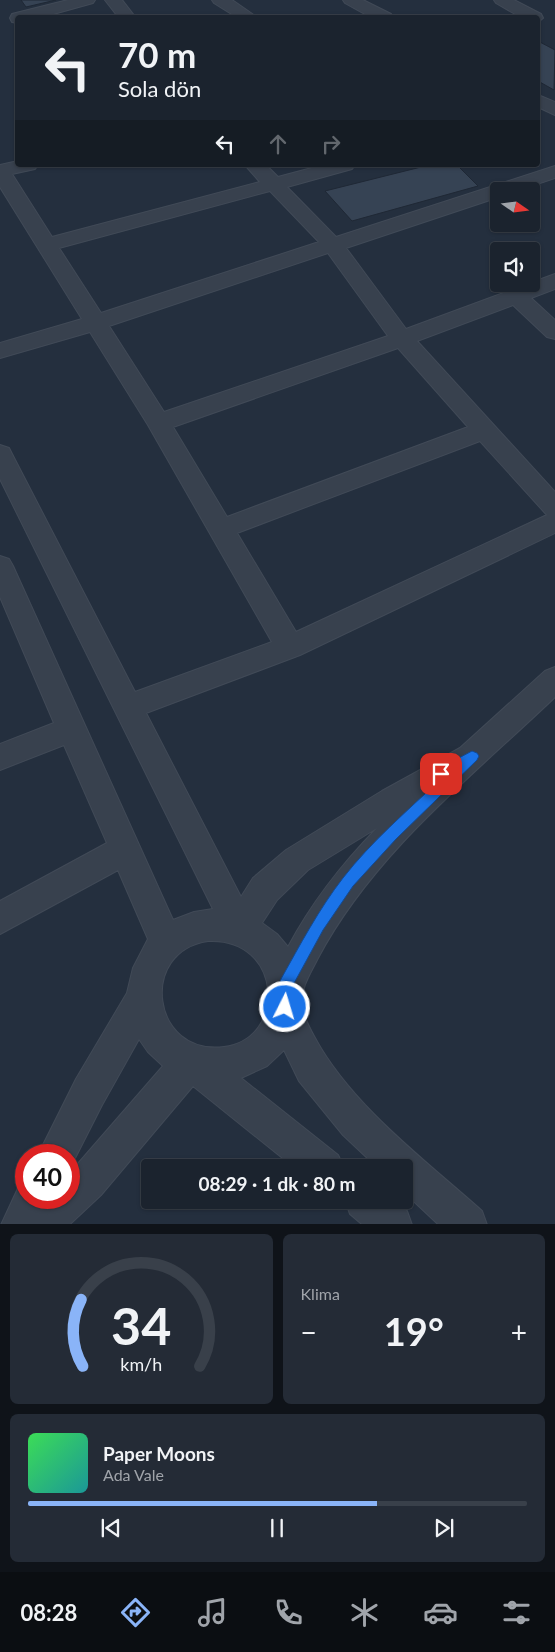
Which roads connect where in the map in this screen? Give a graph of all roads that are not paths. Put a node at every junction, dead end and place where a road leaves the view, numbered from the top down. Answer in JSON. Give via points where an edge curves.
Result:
{"nodes":[{"id":1,"x":86,"y":0,"type":"edge"},
{"id":2,"x":113,"y":0,"type":"edge"},
{"id":3,"x":220,"y":0,"type":"edge"},
{"id":4,"x":351,"y":0,"type":"edge"},
{"id":5,"x":502,"y":0,"type":"edge"},
{"id":6,"x":25,"y":15,"type":"edge"},
{"id":7,"x":126,"y":15,"type":"edge"},
{"id":8,"x":245,"y":15,"type":"edge"},
{"id":9,"x":379,"y":15,"type":"edge"},
{"id":10,"x":530,"y":15,"type":"edge"},
{"id":11,"x":9,"y":19,"type":"edge"},
{"id":12,"x":15,"y":30,"type":"edge"},
{"id":13,"x":19,"y":167,"type":"edge"},
{"id":14,"x":257,"y":167,"type":"edge"},
{"id":15,"x":338,"y":167,"type":"edge"},
{"id":16,"x":0,"y":171,"type":"edge"},
{"id":17,"x":555,"y":172,"type":"edge"},
{"id":18,"x":274,"y":184,"type":"junction"},
{"id":19,"x":46,"y":245,"type":"junction"},
{"id":20,"x":333,"y":245,"type":"junction"},
{"id":21,"x":555,"y":281,"type":"edge"},
{"id":22,"x":516,"y":296,"type":"junction"},
{"id":23,"x":94,"y":323,"type":"junction"},
{"id":24,"x":555,"y":332,"type":"edge"},
{"id":25,"x":402,"y":339,"type":"junction"},
{"id":26,"x":0,"y":351,"type":"edge"},
{"id":27,"x":159,"y":423,"type":"junction"},
{"id":28,"x":484,"y":430,"type":"junction"},
{"id":29,"x":0,"y":454,"type":"edge"},
{"id":30,"x":555,"y":508,"type":"edge"},
{"id":31,"x":555,"y":522,"type":"edge"},
{"id":32,"x":220,"y":529,"type":"junction"},
{"id":33,"x":0,"y":566,"type":"edge"},
{"id":34,"x":290,"y":647,"type":"junction"},
{"id":35,"x":555,"y":679,"type":"edge"},
{"id":36,"x":128,"y":707,"type":"junction"},
{"id":37,"x":72,"y":729,"type":"junction"},
{"id":38,"x":0,"y":756,"type":"edge"},
{"id":39,"x":472,"y":756,"type":"junction"},
{"id":40,"x":126,"y":850,"type":"junction"},
{"id":41,"x":0,"y":918,"type":"edge"},
{"id":42,"x":240,"y":928,"type":"junction"},
{"id":43,"x":167,"y":944,"type":"junction"},
{"id":44,"x":286,"y":996,"type":"junction"},
{"id":45,"x":144,"y":997,"type":"junction"},
{"id":46,"x":190,"y":1062,"type":"junction"},
{"id":47,"x":63,"y":1144,"type":"edge"},
{"id":48,"x":314,"y":1159,"type":"edge"},
{"id":49,"x":28,"y":1209,"type":"edge"},
{"id":50,"x":375,"y":1209,"type":"edge"},
{"id":51,"x":20,"y":1224,"type":"edge"},
{"id":52,"x":40,"y":1224,"type":"edge"},
{"id":53,"x":393,"y":1224,"type":"edge"},
{"id":54,"x":468,"y":1224,"type":"edge"}],
"edges":[{"from":1,"to":6,"type":"street"},
{"from":2,"to":7,"type":"street"},
{"from":3,"to":8,"type":"street"},
{"from":4,"to":9,"type":"street"},
{"from":5,"to":10,"type":"street"},
{"from":11,"to":12,"type":"street"},
{"from":13,"to":16,"type":"street"},
{"from":14,"to":18,"type":"street"},
{"from":15,"to":18,"type":"street"},
{"from":16,"to":19,"type":"street"},
{"from":17,"to":20,"type":"street"},
{"from":18,"to":19,"type":"street"},
{"from":18,"to":20,"type":"street"},
{"from":19,"to":23,"type":"street"},
{"from":20,"to":23,"type":"street"},
{"from":20,"to":25,"type":"street"},
{"from":21,"to":22,"type":"street"},
{"from":22,"to":24,"type":"street"},
{"from":22,"to":25,"type":"street"},
{"from":23,"to":26,"type":"street"},
{"from":23,"to":27,"type":"street"},
{"from":25,"to":27,"type":"street"},
{"from":25,"to":28,"type":"street"},
{"from":27,"to":32,"type":"street"},
{"from":28,"to":30,"type":"street"},
{"from":28,"to":32,"type":"street"},
{"from":29,"to":36,"type":"street"},
{"from":31,"to":34,"type":"street"},
{"from":32,"to":34,"type":"street"},
{"from":33,"to":37,"type":"street"},
{"from":34,"to":36,"type":"street"},
{"from":35,"to":39,"type":"street"},
{"from":36,"to":42,"type":"street"},
{"from":37,"to":38,"type":"street"},
{"from":37,"to":40,"type":"street"},
{"from":39,"to":42,"type":"street","via":[[297,860],[266,889]]},
{"from":39,"to":44,"type":"street","via":[[348,882],[318,926]]},
{"from":40,"to":41,"type":"street"},
{"from":40,"to":43,"type":"street"},
{"from":42,"to":43,"type":"street","via":[[208,924],[187,930]]},
{"from":42,"to":44,"type":"street","via":[[268,945],[280,963]]},
{"from":43,"to":45,"type":"street","via":[[152,963],[144,985]]},
{"from":44,"to":46,"type":"street","via":[[276,1029],[261,1047],[240,1060],[215,1066]]},
{"from":44,"to":54,"type":"street","via":[[293,1032],[312,1068],[356,1122]]},
{"from":45,"to":46,"type":"street","via":[[144,1010],[153,1032],[169,1050]]},
{"from":45,"to":47,"type":"street"},
{"from":46,"to":48,"type":"street"},
{"from":46,"to":52,"type":"street","via":[[88,1182]]},
{"from":49,"to":51,"type":"street"},
{"from":50,"to":53,"type":"street"}]}
